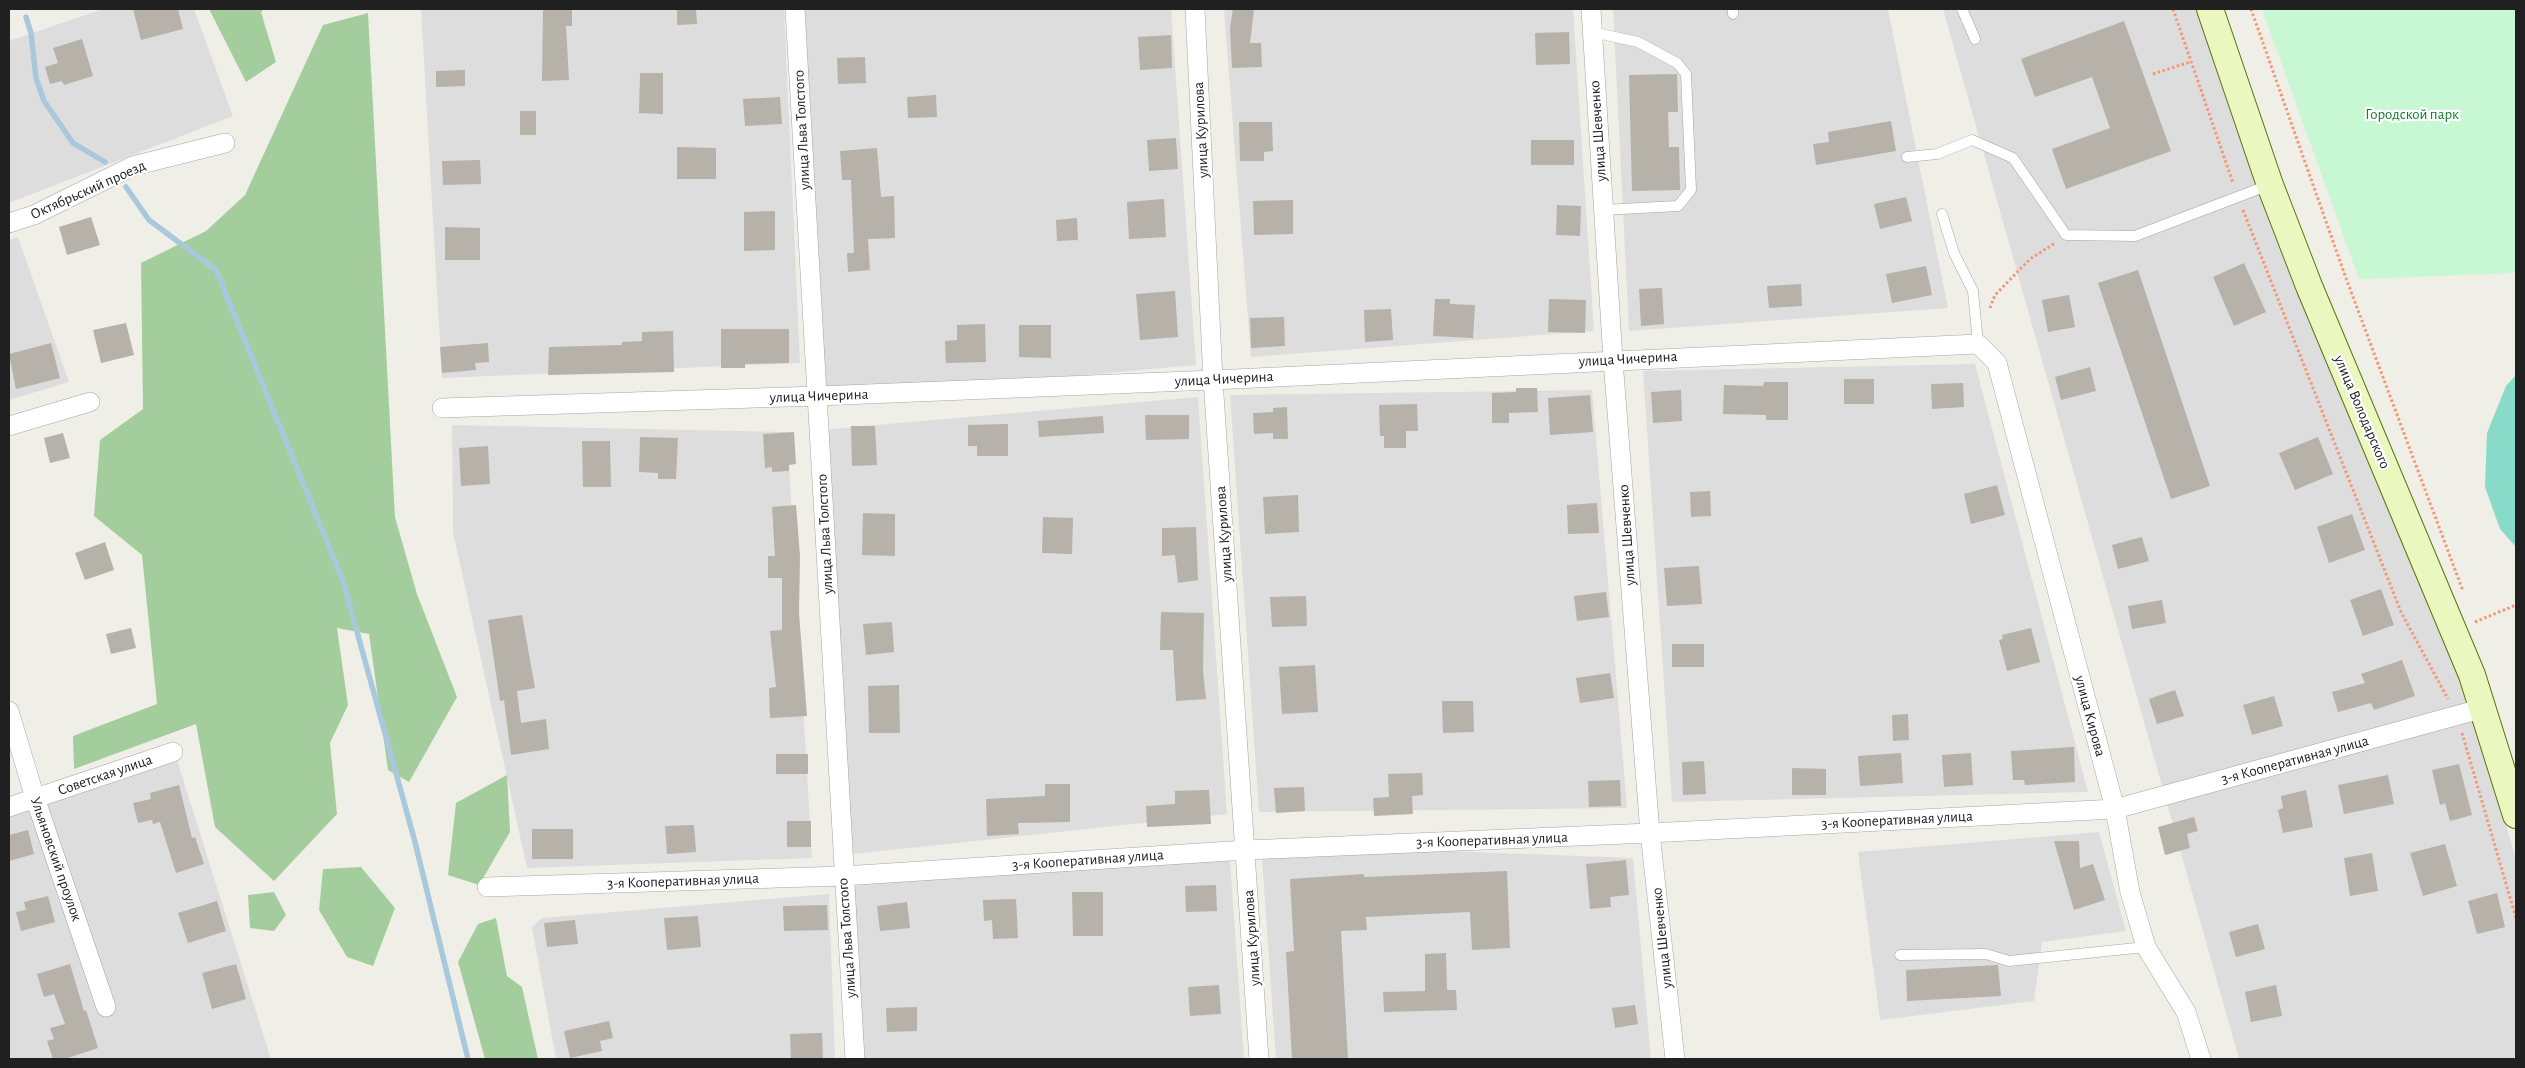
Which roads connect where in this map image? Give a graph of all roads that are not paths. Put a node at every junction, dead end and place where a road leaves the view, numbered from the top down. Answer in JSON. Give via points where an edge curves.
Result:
{"nodes":[{"id":1,"x":795,"y":9,"type":"edge"},
{"id":2,"x":1195,"y":9,"type":"edge"},
{"id":3,"x":1591,"y":9,"type":"edge"},
{"id":4,"x":1962,"y":9,"type":"edge"},
{"id":5,"x":2210,"y":9,"type":"edge"},
{"id":6,"x":1592,"y":32,"type":"junction"},
{"id":7,"x":1975,"y":39,"type":"dead end"},
{"id":8,"x":225,"y":143,"type":"dead end"},
{"id":9,"x":1907,"y":157,"type":"dead end"},
{"id":10,"x":2270,"y":185,"type":"junction"},
{"id":11,"x":1603,"y":210,"type":"junction"},
{"id":12,"x":1942,"y":214,"type":"dead end"},
{"id":13,"x":9,"y":223,"type":"edge"},
{"id":14,"x":1978,"y":344,"type":"junction"},
{"id":15,"x":1613,"y":360,"type":"junction"},
{"id":16,"x":1213,"y":380,"type":"junction"},
{"id":17,"x":818,"y":396,"type":"junction"},
{"id":18,"x":90,"y":402,"type":"dead end"},
{"id":19,"x":442,"y":408,"type":"dead end"},
{"id":20,"x":9,"y":426,"type":"edge"},
{"id":21,"x":2484,"y":708,"type":"junction"},
{"id":22,"x":9,"y":711,"type":"edge"},
{"id":23,"x":172,"y":752,"type":"dead end"},
{"id":24,"x":35,"y":798,"type":"junction"},
{"id":25,"x":9,"y":807,"type":"edge"},
{"id":26,"x":2115,"y":809,"type":"junction"},
{"id":27,"x":2516,"y":815,"type":"edge"},
{"id":28,"x":1650,"y":833,"type":"junction"},
{"id":29,"x":1246,"y":850,"type":"junction"},
{"id":30,"x":843,"y":876,"type":"junction"},
{"id":31,"x":487,"y":886,"type":"dead end"},
{"id":32,"x":2146,"y":947,"type":"junction"},
{"id":33,"x":1900,"y":955,"type":"dead end"},
{"id":34,"x":106,"y":1007,"type":"dead end"},
{"id":35,"x":855,"y":1059,"type":"edge"},
{"id":36,"x":1259,"y":1059,"type":"edge"},
{"id":37,"x":1675,"y":1059,"type":"edge"},
{"id":38,"x":2201,"y":1059,"type":"edge"}],
"edges":[{"from":1,"to":17,"type":"street","name":"улица Льва Толстого"},
{"from":2,"to":16,"type":"street","name":"улица Курилова"},
{"from":3,"to":6,"type":"street","name":"улица Шевченко"},
{"from":4,"to":7,"type":"lane"},
{"from":5,"to":10,"type":"street","name":"улица Володарского"},
{"from":6,"to":11,"type":"street","name":"улица Шевченко"},
{"from":6,"to":11,"type":"lane","via":[[1638,42],[1677,62],[1686,74],[1691,190],[1678,206]]},
{"from":8,"to":13,"type":"street","name":"Октябрьский проезд","via":[[133,166],[34,215]]},
{"from":9,"to":10,"type":"lane","via":[[1937,154],[1972,140],[2012,158],[2066,235],[2135,236]]},
{"from":10,"to":21,"type":"street","name":"улица Володарского"},
{"from":11,"to":15,"type":"street","name":"улица Шевченко"},
{"from":12,"to":14,"type":"lane","via":[[1954,253],[1973,291]]},
{"from":14,"to":15,"type":"street","name":"улица Чичерина"},
{"from":14,"to":26,"type":"street","name":"улица Кирова","via":[[1996,363]]},
{"from":15,"to":16,"type":"street","name":"улица Чичерина"},
{"from":15,"to":28,"type":"street","name":"улица Шевченко"},
{"from":16,"to":17,"type":"street","name":"улица Чичерина"},
{"from":16,"to":29,"type":"street","name":"улица Курилова"},
{"from":17,"to":19,"type":"street","name":"улица Чичерина"},
{"from":17,"to":30,"type":"street","name":"улица Льва Толстого"},
{"from":18,"to":20,"type":"street"},
{"from":21,"to":26,"type":"street","name":"3-я Кооперативная улица"},
{"from":21,"to":27,"type":"street","name":"улица Володарского"},
{"from":22,"to":24,"type":"street","name":"Ульяновский проулок"},
{"from":23,"to":24,"type":"street","name":"Советская улица"},
{"from":24,"to":25,"type":"street","name":"Советская улица"},
{"from":24,"to":34,"type":"street","name":"Ульяновский проулок"},
{"from":26,"to":28,"type":"street","name":"3-я Кооперативная улица"},
{"from":26,"to":32,"type":"street","name":"улица Кирова","via":[[2130,892]]},
{"from":28,"to":29,"type":"street","name":"3-я Кооперативная улица"},
{"from":28,"to":37,"type":"street","name":"улица Шевченко"},
{"from":29,"to":30,"type":"street","name":"3-я Кооперативная улица"},
{"from":29,"to":36,"type":"street","name":"улица Курилова"},
{"from":30,"to":31,"type":"street","name":"3-я Кооперативная улица"},
{"from":30,"to":35,"type":"street","name":"улица Льва Толстого"},
{"from":32,"to":33,"type":"lane","via":[[2009,961],[1986,954]]},
{"from":32,"to":38,"type":"street","name":"улица Кирова","via":[[2186,1012]]}]}
